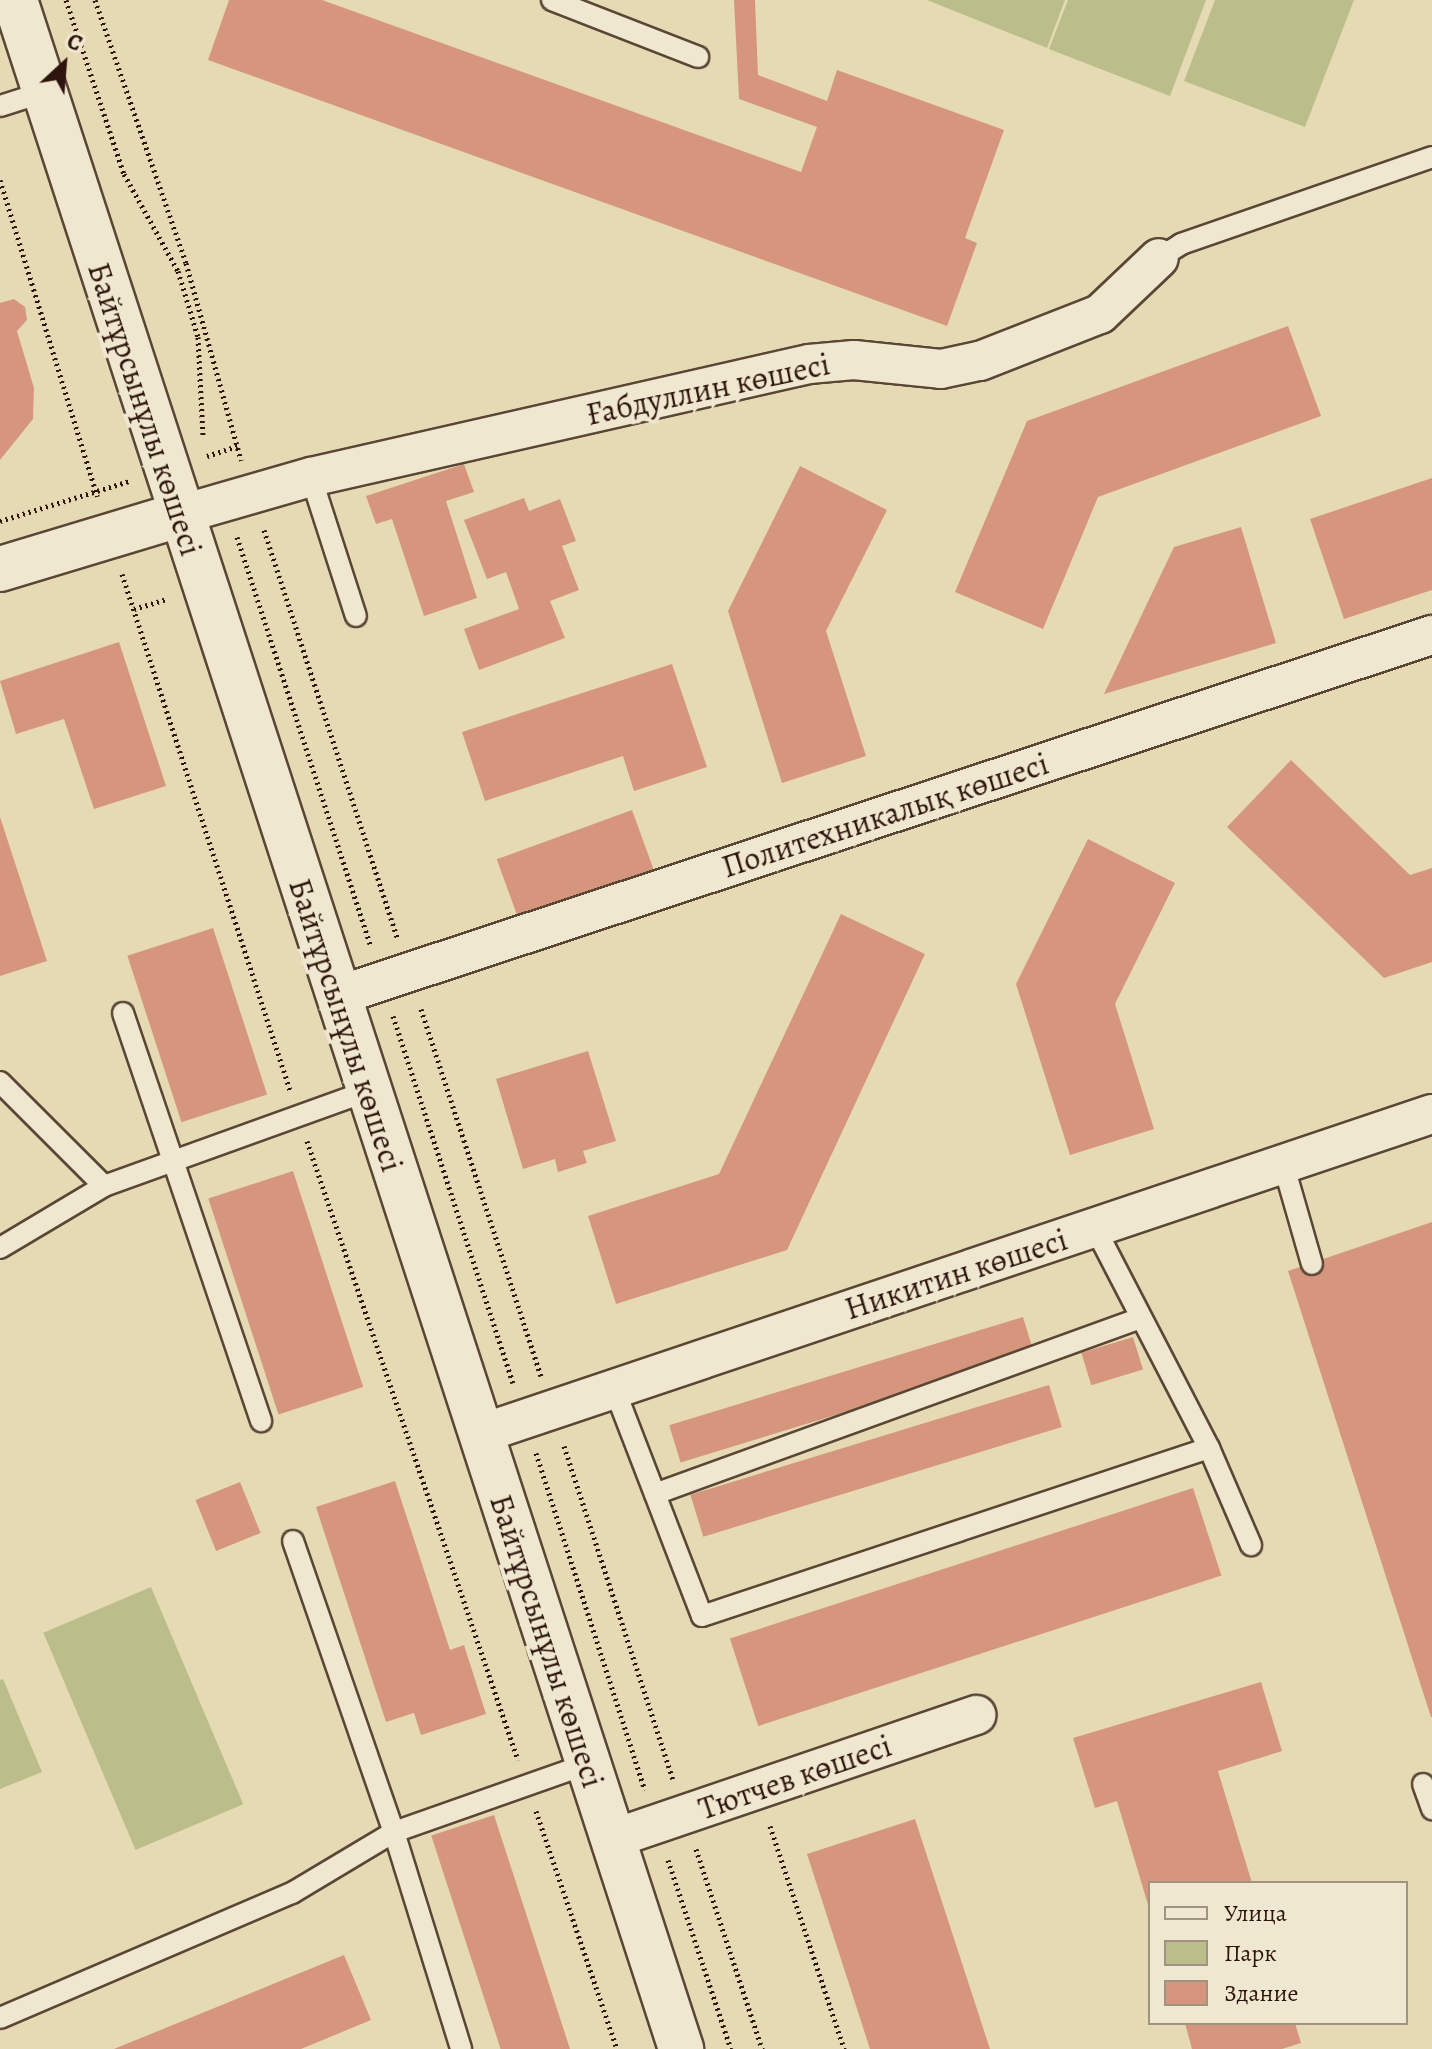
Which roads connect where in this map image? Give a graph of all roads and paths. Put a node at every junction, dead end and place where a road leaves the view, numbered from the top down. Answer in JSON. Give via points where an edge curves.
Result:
{"nodes":[{"id":1,"x":15,"y":0,"type":"edge"},
{"id":2,"x":66,"y":0,"type":"edge"},
{"id":3,"x":95,"y":0,"type":"edge"},
{"id":4,"x":552,"y":0,"type":"edge"},
{"id":5,"x":698,"y":57,"type":"dead end"},
{"id":6,"x":44,"y":92,"type":"junction"},
{"id":7,"x":0,"y":106,"type":"edge"},
{"id":8,"x":1432,"y":157,"type":"edge"},
{"id":9,"x":1159,"y":258,"type":"joint"},
{"id":10,"x":237,"y":446,"type":"junction"},
{"id":11,"x":210,"y":456,"type":"junction"},
{"id":12,"x":164,"y":470,"type":"junction"},
{"id":13,"x":311,"y":477,"type":"junction"},
{"id":14,"x":239,"y":497,"type":"junction"},
{"id":15,"x":179,"y":515,"type":"junction"},
{"id":16,"x":0,"y":521,"type":"edge"},
{"id":17,"x":0,"y":569,"type":"edge"},
{"id":18,"x":356,"y":616,"type":"dead end"},
{"id":19,"x":1432,"y":635,"type":"edge"},
{"id":20,"x":396,"y":977,"type":"junction"},
{"id":21,"x":337,"y":996,"type":"junction"},
{"id":22,"x":123,"y":1013,"type":"dead end"},
{"id":23,"x":0,"y":1082,"type":"edge"},
{"id":24,"x":368,"y":1091,"type":"junction"},
{"id":25,"x":1432,"y":1114,"type":"edge"},
{"id":26,"x":174,"y":1159,"type":"junction"},
{"id":27,"x":1283,"y":1163,"type":"junction"},
{"id":28,"x":104,"y":1186,"type":"junction"},
{"id":29,"x":1095,"y":1228,"type":"junction"},
{"id":30,"x":0,"y":1248,"type":"edge"},
{"id":31,"x":1312,"y":1264,"type":"dead end"},
{"id":32,"x":1138,"y":1319,"type":"junction"},
{"id":33,"x":614,"y":1388,"type":"junction"},
{"id":34,"x":538,"y":1414,"type":"junction"},
{"id":35,"x":261,"y":1421,"type":"dead end"},
{"id":36,"x":480,"y":1434,"type":"junction"},
{"id":37,"x":1209,"y":1448,"type":"junction"},
{"id":38,"x":655,"y":1494,"type":"junction"},
{"id":39,"x":293,"y":1541,"type":"dead end"},
{"id":40,"x":1251,"y":1545,"type":"dead end"},
{"id":41,"x":977,"y":1715,"type":"dead end"},
{"id":42,"x":587,"y":1764,"type":"junction"},
{"id":43,"x":1423,"y":1784,"type":"dead end"},
{"id":44,"x":757,"y":1790,"type":"junction"},
{"id":45,"x":1432,"y":1809,"type":"edge"},
{"id":46,"x":670,"y":1819,"type":"junction"},
{"id":47,"x":394,"y":1832,"type":"junction"},
{"id":48,"x":612,"y":1839,"type":"junction"},
{"id":49,"x":0,"y":2018,"type":"edge"},
{"id":50,"x":461,"y":2049,"type":"edge"},
{"id":51,"x":681,"y":2049,"type":"edge"},
{"id":52,"x":731,"y":2049,"type":"edge"},
{"id":53,"x":762,"y":2049,"type":"edge"},
{"id":54,"x":844,"y":2049,"type":"edge"}],
"edges":[{"from":1,"to":6,"type":"street","name":"Байтұрсынұлы көшесі"},
{"from":2,"to":11,"type":"path","via":[[124,174],[178,271],[198,337],[202,433]]},
{"from":3,"to":10,"type":"path","via":[[186,263]]},
{"from":4,"to":5,"type":"lane"},
{"from":6,"to":7,"type":"lane"},
{"from":6,"to":12,"type":"street","name":"Байтұрсынұлы көшесі"},
{"from":8,"to":9,"type":"lane","name":"Ғабдуллин көшесі","via":[[1181,244]]},
{"from":9,"to":13,"type":"street","name":"Ғабдуллин көшесі","via":[[1100,314],[980,361],[941,369],[854,360],[809,364]]},
{"from":10,"to":11,"type":"path"},
{"from":10,"to":14,"type":"path"},
{"from":11,"to":12,"type":"path"},
{"from":11,"to":14,"type":"path"},
{"from":12,"to":15,"type":"street","name":"Байтұрсынұлы көшесі"},
{"from":12,"to":16,"type":"path"},
{"from":13,"to":14,"type":"street","name":"Ғабдуллин көшесі"},
{"from":13,"to":18,"type":"lane"},
{"from":14,"to":15,"type":"street","name":"Ғабдуллин көшесі"},
{"from":14,"to":20,"type":"path"},
{"from":14,"to":20,"type":"path"},
{"from":15,"to":17,"type":"street","name":"Ғабдуллин көшесі"},
{"from":15,"to":21,"type":"street","name":"Байтұрсынұлы көшесі"},
{"from":19,"to":20,"type":"street","name":"Политехникалық көшесі"},
{"from":20,"to":21,"type":"street","name":"Политехникалық көшесі"},
{"from":20,"to":34,"type":"path"},
{"from":20,"to":34,"type":"path"},
{"from":21,"to":24,"type":"street","name":"Байтұрсынұлы көшесі"},
{"from":22,"to":26,"type":"lane"},
{"from":23,"to":28,"type":"lane"},
{"from":24,"to":26,"type":"lane"},
{"from":24,"to":36,"type":"street","name":"Байтұрсынұлы көшесі"},
{"from":25,"to":27,"type":"street","name":"Никитин көшесі"},
{"from":26,"to":28,"type":"lane"},
{"from":26,"to":35,"type":"lane"},
{"from":27,"to":29,"type":"street","name":"Никитин көшесі"},
{"from":27,"to":31,"type":"lane"},
{"from":28,"to":30,"type":"lane"},
{"from":29,"to":32,"type":"lane"},
{"from":29,"to":33,"type":"street","name":"Никитин көшесі"},
{"from":32,"to":37,"type":"lane"},
{"from":32,"to":38,"type":"lane"},
{"from":33,"to":34,"type":"street","name":"Никитин көшесі"},
{"from":33,"to":38,"type":"lane"},
{"from":34,"to":36,"type":"street","name":"Никитин көшесі"},
{"from":34,"to":46,"type":"path"},
{"from":34,"to":46,"type":"path"},
{"from":36,"to":42,"type":"street","name":"Байтұрсынұлы көшесі"},
{"from":37,"to":38,"type":"lane","via":[[702,1616]]},
{"from":37,"to":40,"type":"lane"},
{"from":39,"to":47,"type":"lane"},
{"from":41,"to":44,"type":"street","name":"Тютчев көшесі"},
{"from":42,"to":47,"type":"lane"},
{"from":42,"to":48,"type":"street","name":"Байтұрсынұлы көшесі"},
{"from":43,"to":45,"type":"lane"},
{"from":44,"to":46,"type":"street","name":"Тютчев көшесі"},
{"from":44,"to":54,"type":"path"},
{"from":46,"to":48,"type":"street","name":"Тютчев көшесі"},
{"from":46,"to":52,"type":"path"},
{"from":46,"to":53,"type":"path"},
{"from":47,"to":49,"type":"lane","via":[[292,1893]]},
{"from":47,"to":50,"type":"lane"},
{"from":48,"to":51,"type":"street","name":"Байтұрсынұлы көшесі"}]}
